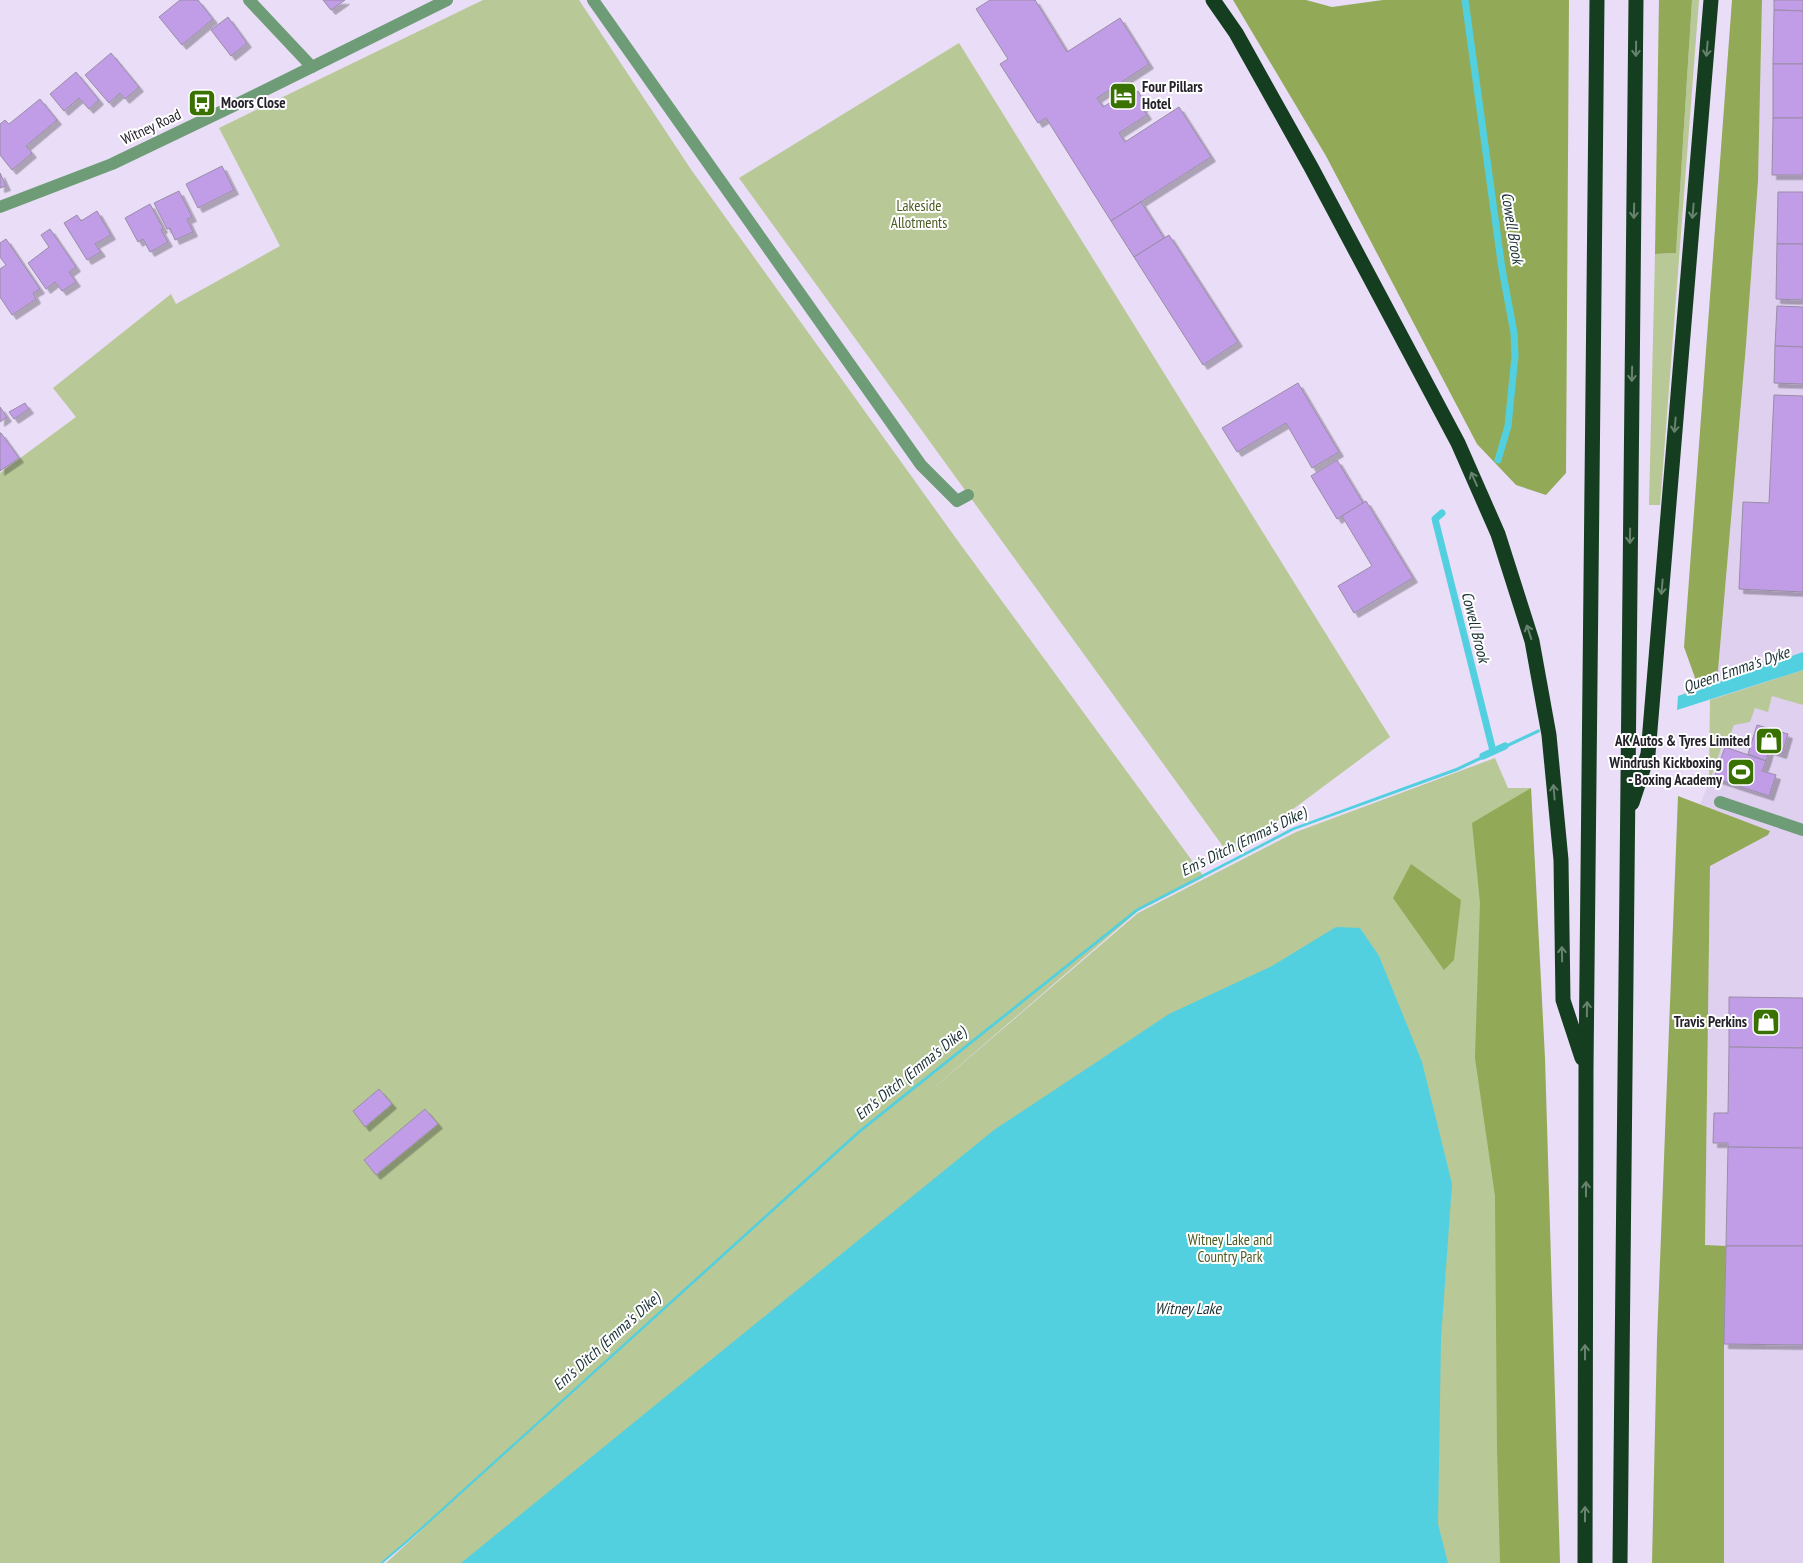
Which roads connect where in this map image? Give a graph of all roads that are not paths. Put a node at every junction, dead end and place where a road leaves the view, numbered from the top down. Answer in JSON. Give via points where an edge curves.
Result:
{"nodes":[{"id":1,"x":249,"y":0,"type":"edge"},
{"id":2,"x":447,"y":0,"type":"edge"},
{"id":3,"x":593,"y":0,"type":"edge"},
{"id":4,"x":1213,"y":0,"type":"edge"},
{"id":5,"x":1597,"y":0,"type":"edge"},
{"id":6,"x":1636,"y":0,"type":"edge"},
{"id":7,"x":1711,"y":0,"type":"edge"},
{"id":8,"x":312,"y":67,"type":"junction"},
{"id":9,"x":0,"y":207,"type":"edge"},
{"id":10,"x":968,"y":495,"type":"dead end"},
{"id":11,"x":1720,"y":802,"type":"dead end"},
{"id":12,"x":1627,"y":820,"type":"junction"},
{"id":13,"x":1803,"y":830,"type":"edge"},
{"id":14,"x":1586,"y":1069,"type":"junction"},
{"id":15,"x":1584,"y":1563,"type":"edge"},
{"id":16,"x":1620,"y":1563,"type":"edge"}],
"edges":[{"from":1,"to":8,"type":"street"},
{"from":2,"to":8,"type":"street","name":"Witney Road"},
{"from":3,"to":10,"type":"street","via":[[921,465],[957,501]]},
{"from":14,"to":4,"type":"highway","one_way":true,"via":[[1563,1000],[1561,860],[1549,735],[1532,641],[1498,534],[1458,443],[1236,33]]},
{"from":14,"to":5,"type":"highway","one_way":true},
{"from":6,"to":12,"type":"highway","one_way":true},
{"from":7,"to":12,"type":"highway","one_way":true,"via":[[1648,754]]},
{"from":8,"to":9,"type":"street","name":"Witney Road","via":[[112,164]]},
{"from":11,"to":13,"type":"street"},
{"from":12,"to":16,"type":"highway"},
{"from":15,"to":14,"type":"highway","one_way":true}]}
